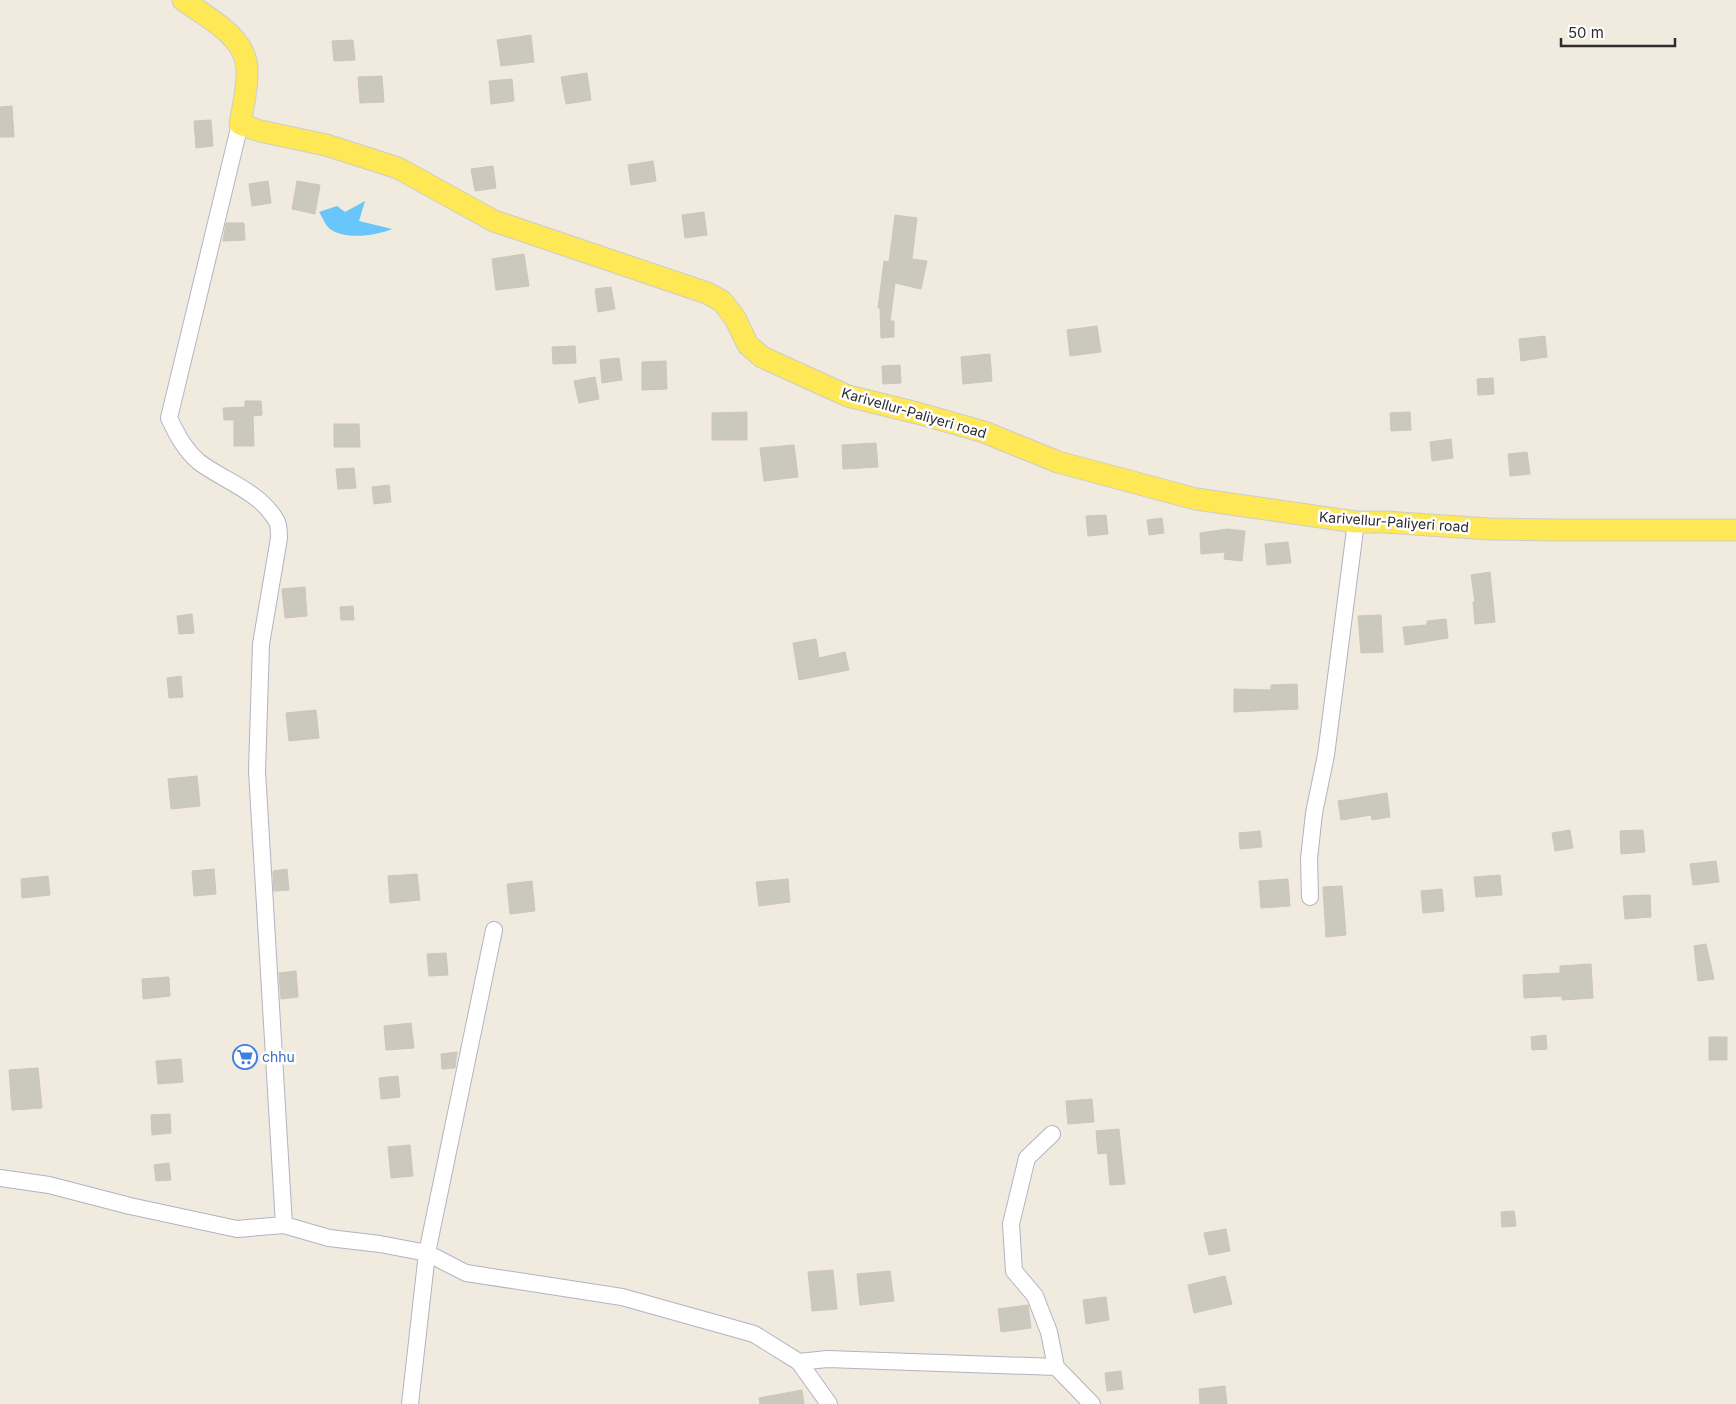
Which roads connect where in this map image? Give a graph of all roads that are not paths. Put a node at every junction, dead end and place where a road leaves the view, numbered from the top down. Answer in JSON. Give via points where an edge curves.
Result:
{"nodes":[{"id":1,"x":183,"y":0,"type":"edge"},
{"id":2,"x":240,"y":124,"type":"junction"},
{"id":3,"x":1356,"y":522,"type":"junction"},
{"id":4,"x":1736,"y":530,"type":"edge"},
{"id":5,"x":1310,"y":897,"type":"dead end"},
{"id":6,"x":494,"y":930,"type":"dead end"},
{"id":7,"x":1052,"y":1134,"type":"dead end"},
{"id":8,"x":0,"y":1178,"type":"edge"},
{"id":9,"x":284,"y":1225,"type":"junction"},
{"id":10,"x":428,"y":1253,"type":"junction"},
{"id":11,"x":799,"y":1362,"type":"junction"},
{"id":12,"x":1056,"y":1366,"type":"junction"},
{"id":13,"x":410,"y":1404,"type":"edge"},
{"id":14,"x":829,"y":1404,"type":"edge"},
{"id":15,"x":1092,"y":1404,"type":"edge"}],
"edges":[{"from":1,"to":2,"type":"main road","via":[[236,40],[243,53],[248,68]]},
{"from":2,"to":3,"type":"main road","name":"Karivellur-Paliyeri road","via":[[326,144],[398,168],[494,221],[707,293],[722,302],[735,318],[748,344],[762,357],[848,396],[984,432],[1058,462],[1196,499]]},
{"from":2,"to":9,"type":"street","via":[[169,418],[179,441],[200,462],[264,505],[277,521],[280,538],[261,644],[257,770]]},
{"from":3,"to":4,"type":"main road","name":"Karivellur-Paliyeri road","via":[[1517,530]]},
{"from":3,"to":5,"type":"street","via":[[1327,745],[1314,813],[1309,859]]},
{"from":6,"to":10,"type":"street"},
{"from":7,"to":12,"type":"street","via":[[1027,1158],[1011,1224],[1014,1271],[1035,1296],[1049,1332]]},
{"from":8,"to":9,"type":"street","via":[[49,1185],[237,1229]]},
{"from":9,"to":10,"type":"street","via":[[329,1238]]},
{"from":10,"to":11,"type":"street","via":[[466,1273],[622,1297],[754,1334]]},
{"from":10,"to":13,"type":"street"},
{"from":11,"to":12,"type":"street","via":[[827,1359]]},
{"from":11,"to":14,"type":"street"},
{"from":12,"to":15,"type":"street"}]}
